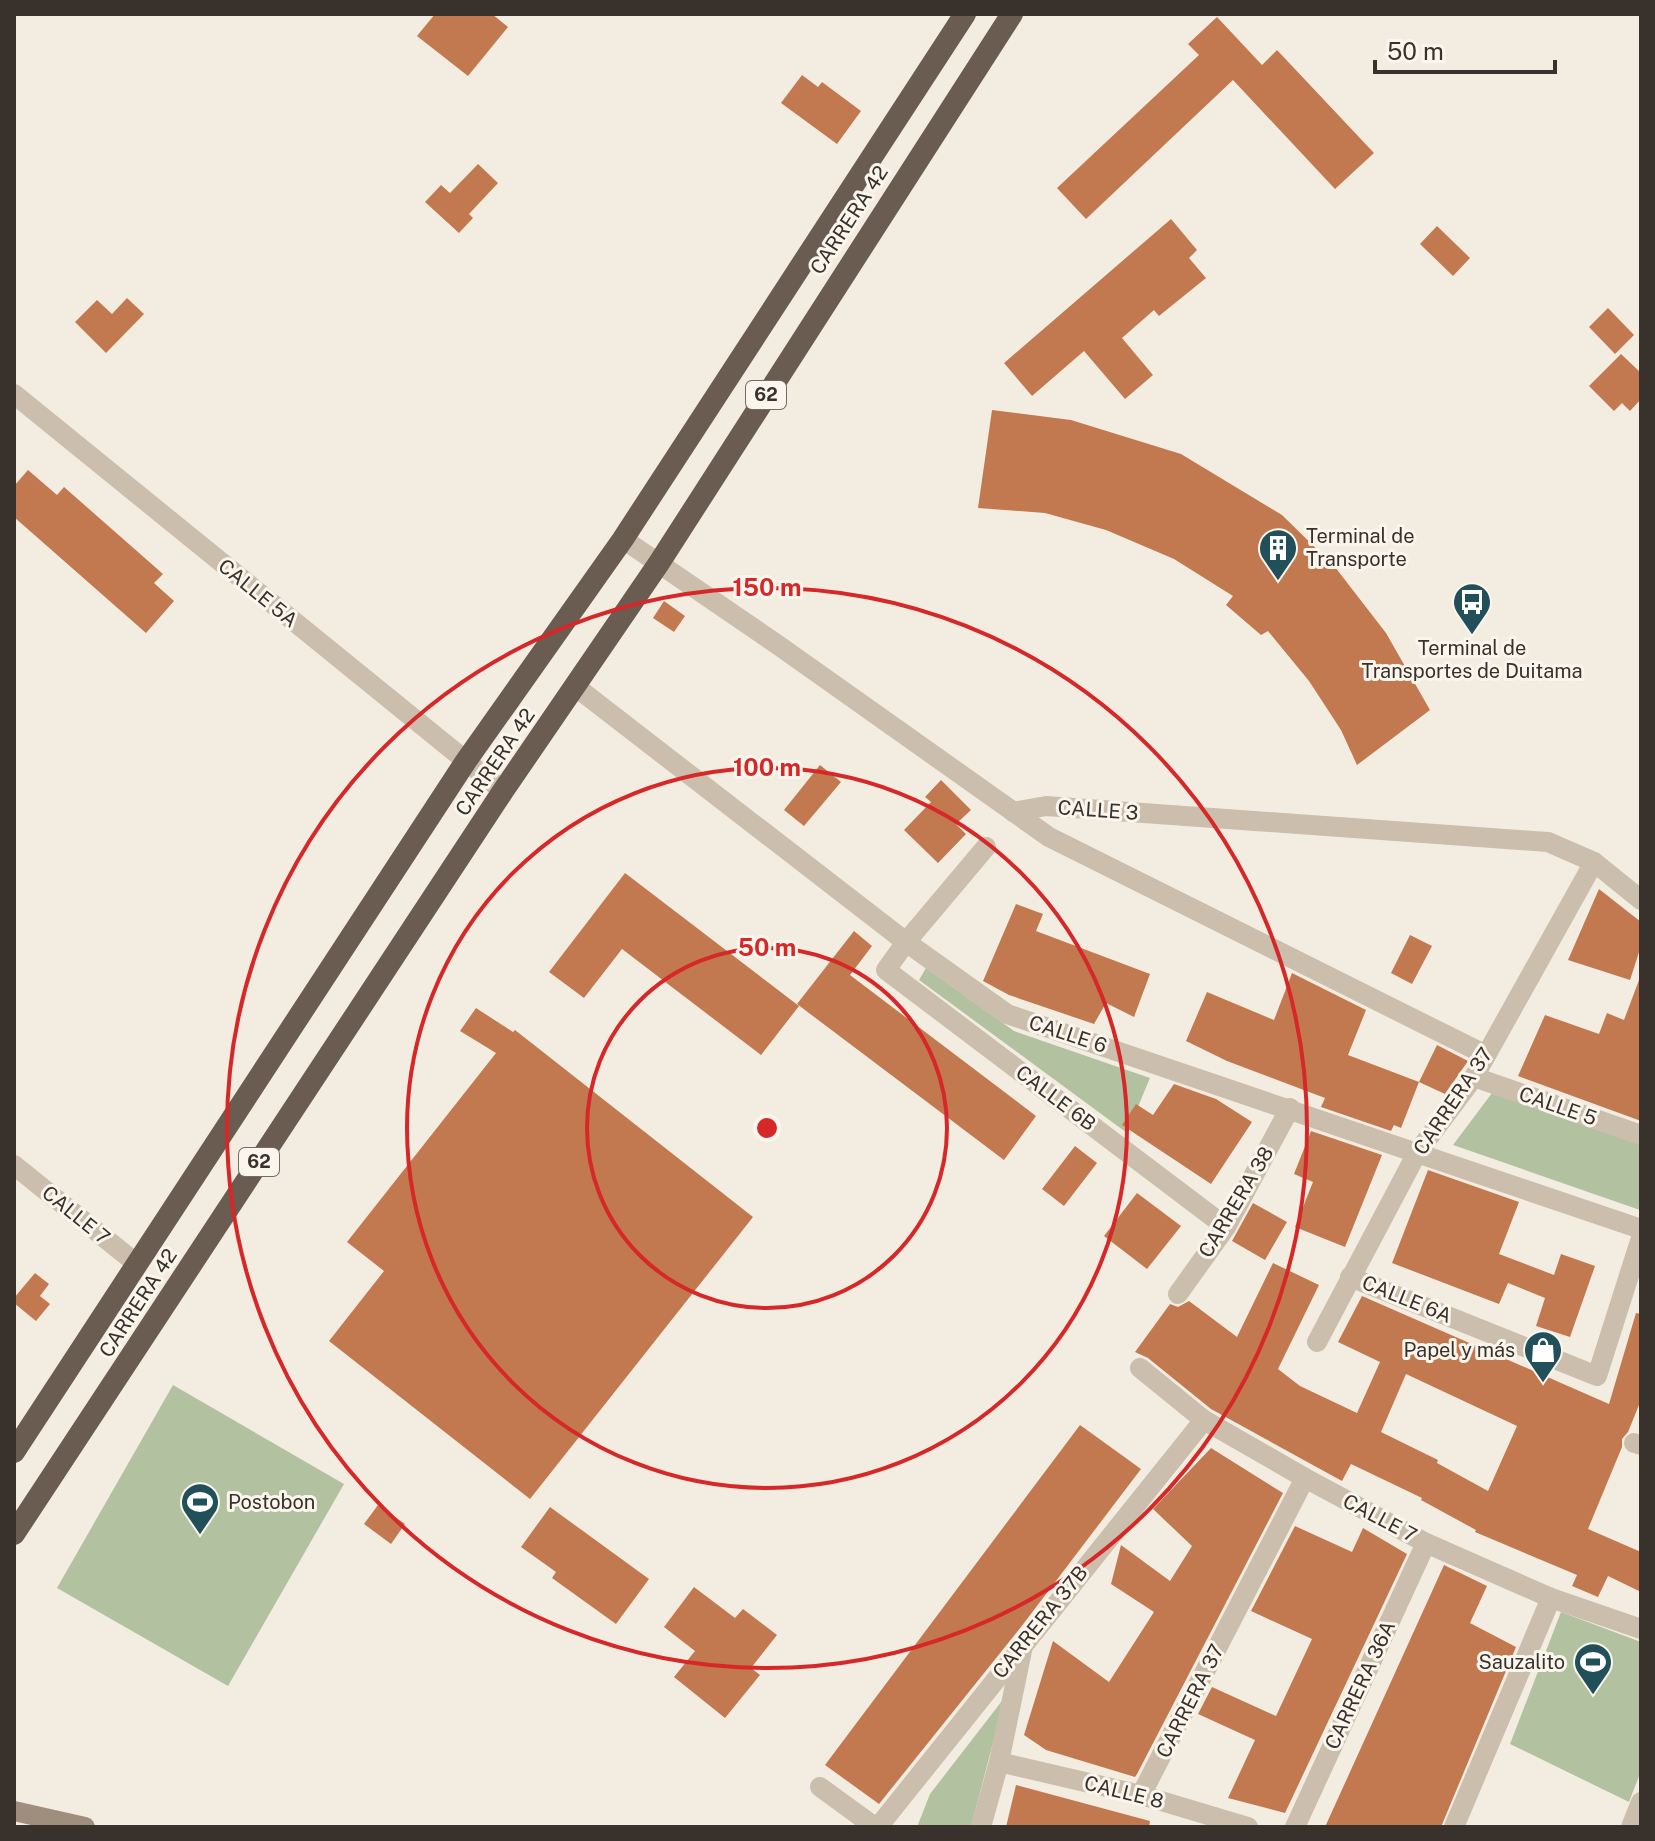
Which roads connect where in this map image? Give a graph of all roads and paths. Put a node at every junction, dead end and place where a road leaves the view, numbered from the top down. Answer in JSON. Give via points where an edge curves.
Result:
{"nodes":[{"id":1,"x":965,"y":14,"type":"edge"},
{"id":2,"x":1012,"y":14,"type":"edge"},
{"id":3,"x":14,"y":394,"type":"edge"},
{"id":4,"x":623,"y":539,"type":"junction"},
{"id":5,"x":659,"y":563,"type":"junction"},
{"id":6,"x":576,"y":687,"type":"junction"},
{"id":7,"x":466,"y":761,"type":"junction"},
{"id":8,"x":503,"y":791,"type":"junction"},
{"id":9,"x":1013,"y":812,"type":"junction"},
{"id":10,"x":986,"y":847,"type":"dead end"},
{"id":11,"x":1594,"y":862,"type":"junction"},
{"id":12,"x":1641,"y":900,"type":"edge"},
{"id":13,"x":906,"y":942,"type":"junction"},
{"id":14,"x":1486,"y":1055,"type":"junction"},
{"id":15,"x":1474,"y":1077,"type":"junction"},
{"id":16,"x":1290,"y":1108,"type":"junction"},
{"id":17,"x":1641,"y":1135,"type":"edge"},
{"id":18,"x":1417,"y":1153,"type":"junction"},
{"id":19,"x":14,"y":1165,"type":"edge"},
{"id":20,"x":1226,"y":1227,"type":"junction"},
{"id":21,"x":1641,"y":1229,"type":"edge"},
{"id":22,"x":1641,"y":1238,"type":"edge"},
{"id":23,"x":137,"y":1264,"type":"junction"},
{"id":24,"x":1350,"y":1277,"type":"junction"},
{"id":25,"x":1178,"y":1294,"type":"dead end"},
{"id":26,"x":1317,"y":1342,"type":"dead end"},
{"id":27,"x":1140,"y":1368,"type":"dead end"},
{"id":28,"x":1204,"y":1420,"type":"junction"},
{"id":29,"x":14,"y":1452,"type":"edge"},
{"id":30,"x":1305,"y":1478,"type":"junction"},
{"id":31,"x":14,"y":1534,"type":"edge"},
{"id":32,"x":1426,"y":1543,"type":"junction"},
{"id":33,"x":1551,"y":1598,"type":"junction"},
{"id":34,"x":1641,"y":1629,"type":"edge"},
{"id":35,"x":1024,"y":1642,"type":"junction"},
{"id":36,"x":999,"y":1762,"type":"junction"},
{"id":37,"x":820,"y":1787,"type":"dead end"},
{"id":38,"x":1141,"y":1795,"type":"junction"},
{"id":39,"x":1641,"y":1802,"type":"edge"},
{"id":40,"x":14,"y":1811,"type":"edge"},
{"id":41,"x":85,"y":1827,"type":"edge"},
{"id":42,"x":876,"y":1827,"type":"edge"},
{"id":43,"x":981,"y":1827,"type":"edge"},
{"id":44,"x":1248,"y":1827,"type":"edge"},
{"id":45,"x":1295,"y":1827,"type":"edge"},
{"id":46,"x":1454,"y":1827,"type":"edge"},
{"id":47,"x":1631,"y":1827,"type":"edge"}],
"edges":[{"from":1,"to":4,"type":"highway","name":"CARRERA 42","number":"62"},
{"from":2,"to":5,"type":"highway","name":"CARRERA 42","number":"62"},
{"from":3,"to":7,"type":"street","name":"CALLE 5A"},
{"from":4,"to":5,"type":"street"},
{"from":4,"to":7,"type":"highway","name":"CARRERA 42","number":"62"},
{"from":5,"to":6,"type":"highway","name":"CARRERA 42","number":"62"},
{"from":5,"to":9,"type":"street"},
{"from":6,"to":8,"type":"highway","name":"CARRERA 42","number":"62"},
{"from":6,"to":13,"type":"street","name":"CALLE 6"},
{"from":7,"to":8,"type":"street","name":"CALLE 5A"},
{"from":7,"to":23,"type":"highway","name":"CARRERA 42","number":"62"},
{"from":8,"to":31,"type":"highway","name":"CARRERA 42","number":"62"},
{"from":9,"to":11,"type":"street","name":"CALLE 3","via":[[1046,806],[1548,842]]},
{"from":9,"to":14,"type":"street","via":[[1049,837]]},
{"from":10,"to":13,"type":"street"},
{"from":11,"to":12,"type":"street","name":"CALLE 3"},
{"from":11,"to":14,"type":"street","name":"CARRERA 37"},
{"from":13,"to":16,"type":"street","name":"CALLE 6","via":[[1007,1014]]},
{"from":13,"to":20,"type":"street","name":"CALLE 6B","via":[[886,970]]},
{"from":14,"to":15,"type":"street","name":"CARRERA 37"},
{"from":15,"to":17,"type":"street","name":"CALLE 5"},
{"from":15,"to":18,"type":"street","name":"CARRERA 37"},
{"from":16,"to":18,"type":"street","name":"CALLE 6"},
{"from":16,"to":20,"type":"street","name":"CARRERA 38"},
{"from":18,"to":21,"type":"street","name":"CALLE 6"},
{"from":18,"to":24,"type":"street","name":"CARRERA 37"},
{"from":19,"to":23,"type":"street","name":"CALLE 7"},
{"from":20,"to":25,"type":"street","name":"CARRERA 38"},
{"from":22,"to":24,"type":"street","name":"CALLE 6A","via":[[1597,1376]]},
{"from":23,"to":29,"type":"highway","name":"CARRERA 42","number":"62"},
{"from":24,"to":26,"type":"street","name":"CARRERA 37"},
{"from":27,"to":28,"type":"street","name":"CALLE 7"},
{"from":28,"to":30,"type":"street","name":"CALLE 7"},
{"from":28,"to":35,"type":"street","name":"CARRERA 37B"},
{"from":30,"to":32,"type":"street","name":"CALLE 7"},
{"from":30,"to":38,"type":"street","name":"CARRERA 37"},
{"from":32,"to":33,"type":"street","name":"CALLE 7"},
{"from":32,"to":45,"type":"street","name":"CARRERA 36A"},
{"from":33,"to":34,"type":"street","name":"CALLE 7"},
{"from":33,"to":46,"type":"street"},
{"from":35,"to":36,"type":"street"},
{"from":35,"to":42,"type":"street","name":"CARRERA 37B"},
{"from":36,"to":38,"type":"street","name":"CALLE 8"},
{"from":36,"to":43,"type":"street"},
{"from":37,"to":42,"type":"street"},
{"from":38,"to":44,"type":"street","name":"CALLE 8"},
{"from":39,"to":47,"type":"street"},
{"from":40,"to":41,"type":"main road"}]}
